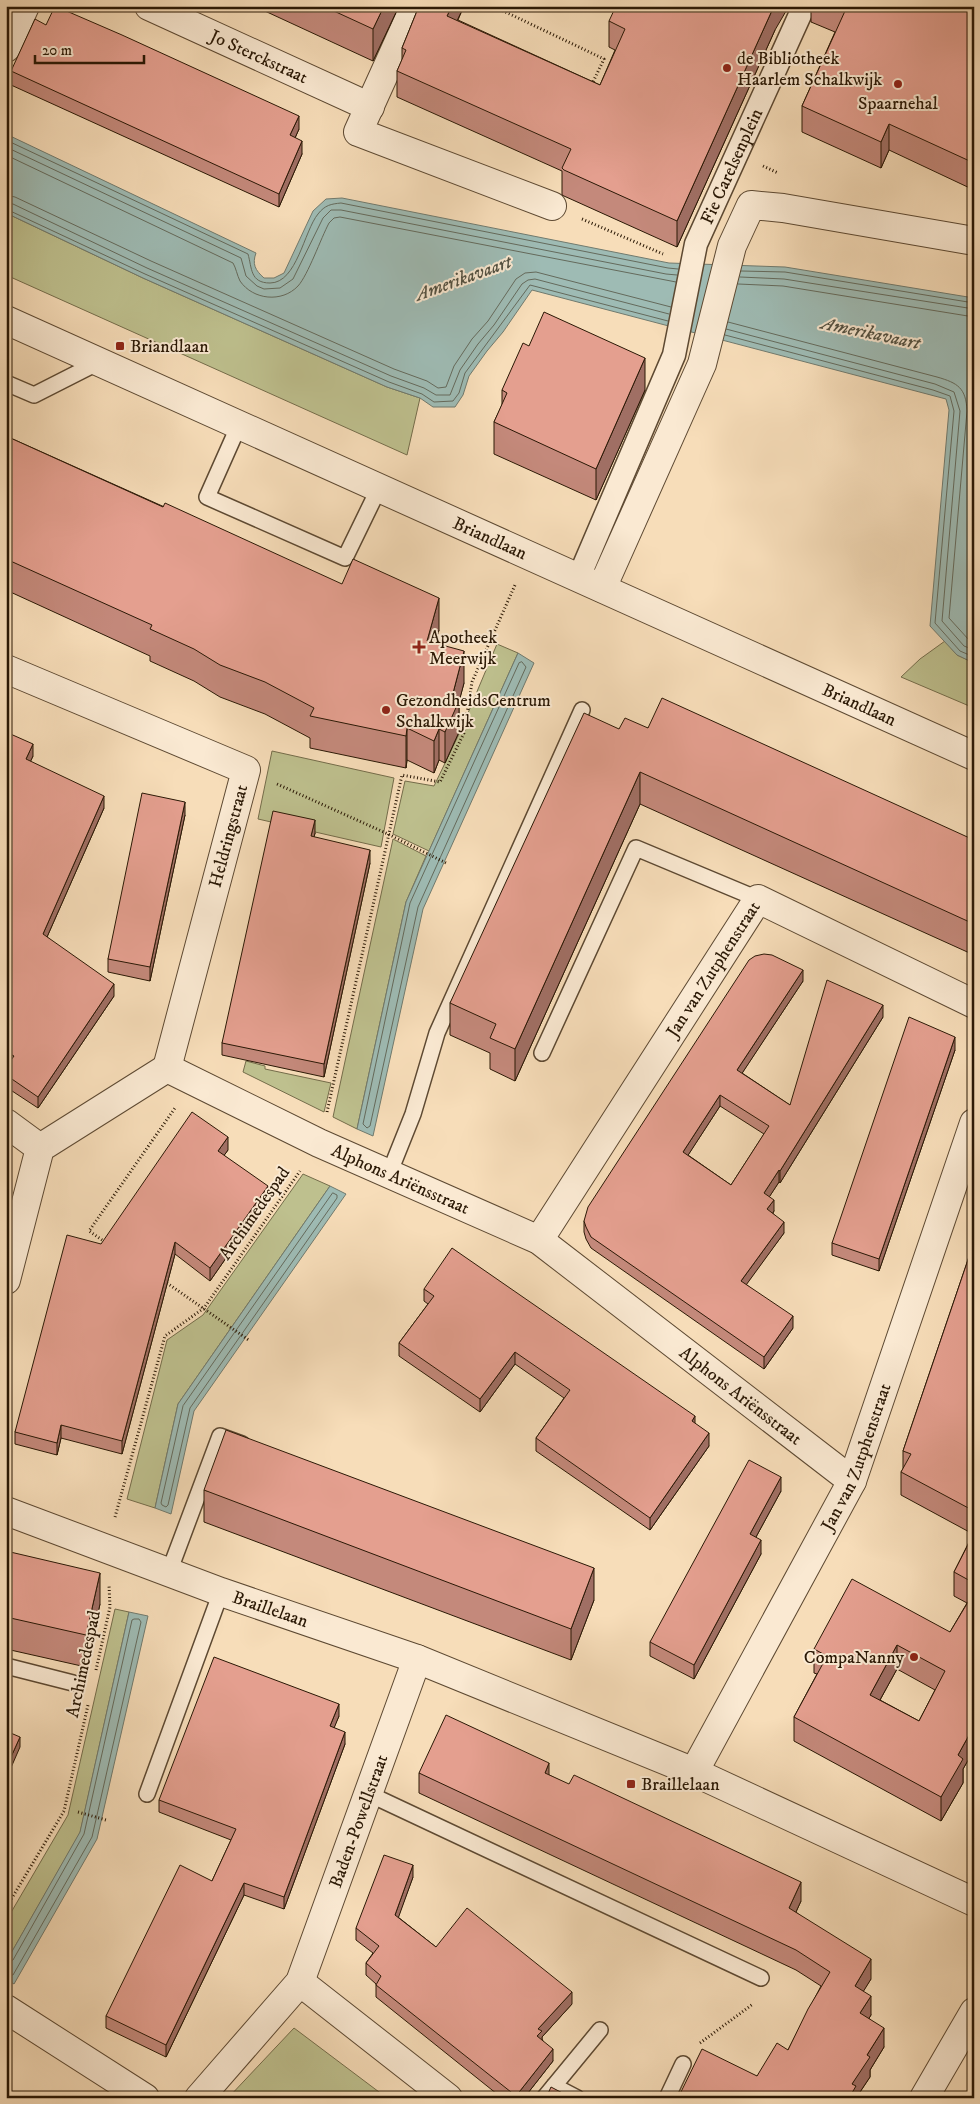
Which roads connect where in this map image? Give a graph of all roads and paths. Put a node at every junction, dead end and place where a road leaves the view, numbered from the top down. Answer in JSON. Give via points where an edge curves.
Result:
{"nodes":[{"id":1,"x":25,"y":6,"type":"edge"},
{"id":2,"x":149,"y":6,"type":"edge"},
{"id":3,"x":415,"y":6,"type":"edge"},
{"id":4,"x":493,"y":6,"type":"edge"},
{"id":5,"x":804,"y":6,"type":"edge"},
{"id":6,"x":6,"y":48,"type":"edge"},
{"id":7,"x":592,"y":85,"type":"edge"},
{"id":8,"x":370,"y":107,"type":"junction"},
{"id":9,"x":552,"y":206,"type":"joint"},
{"id":10,"x":974,"y":241,"type":"edge"},
{"id":11,"x":696,"y":244,"type":"junction"},
{"id":12,"x":6,"y":320,"type":"edge"},
{"id":13,"x":99,"y":362,"type":"junction"},
{"id":14,"x":6,"y":383,"type":"edge"},
{"id":15,"x":239,"y":425,"type":"junction"},
{"id":16,"x":379,"y":488,"type":"junction"},
{"id":17,"x":528,"y":554,"type":"junction"},
{"id":18,"x":590,"y":582,"type":"junction"},
{"id":19,"x":6,"y":669,"type":"edge"},
{"id":20,"x":582,"y":710,"type":"dead end"},
{"id":21,"x":974,"y":756,"type":"edge"},
{"id":22,"x":246,"y":770,"type":"junction"},
{"id":23,"x":388,"y":834,"type":"junction"},
{"id":24,"x":448,"y":864,"type":"dead end"},
{"id":25,"x":758,"y":899,"type":"junction"},
{"id":26,"x":974,"y":1004,"type":"edge"},
{"id":27,"x":542,"y":1053,"type":"dead end"},
{"id":28,"x":167,"y":1068,"type":"junction"},
{"id":29,"x":194,"y":1081,"type":"junction"},
{"id":30,"x":6,"y":1123,"type":"edge"},
{"id":31,"x":974,"y":1123,"type":"edge"},
{"id":32,"x":320,"y":1143,"type":"junction"},
{"id":33,"x":40,"y":1148,"type":"junction"},
{"id":34,"x":389,"y":1174,"type":"junction"},
{"id":35,"x":539,"y":1240,"type":"junction"},
{"id":36,"x":106,"y":1242,"type":"edge"},
{"id":37,"x":6,"y":1280,"type":"edge"},
{"id":38,"x":163,"y":1280,"type":"edge"},
{"id":39,"x":204,"y":1308,"type":"junction"},
{"id":40,"x":250,"y":1340,"type":"dead end"},
{"id":41,"x":257,"y":1450,"type":"edge"},
{"id":42,"x":852,"y":1481,"type":"junction"},
{"id":43,"x":6,"y":1511,"type":"edge"},
{"id":44,"x":107,"y":1548,"type":"junction"},
{"id":45,"x":169,"y":1572,"type":"junction"},
{"id":46,"x":221,"y":1592,"type":"junction"},
{"id":47,"x":417,"y":1659,"type":"junction"},
{"id":48,"x":6,"y":1666,"type":"edge"},
{"id":49,"x":95,"y":1675,"type":"dead end"},
{"id":50,"x":73,"y":1682,"type":"dead end"},
{"id":51,"x":88,"y":1704,"type":"dead end"},
{"id":52,"x":694,"y":1772,"type":"junction"},
{"id":53,"x":147,"y":1794,"type":"dead end"},
{"id":54,"x":369,"y":1794,"type":"junction"},
{"id":55,"x":78,"y":1812,"type":"dead end"},
{"id":56,"x":106,"y":1820,"type":"dead end"},
{"id":57,"x":974,"y":1902,"type":"edge"},
{"id":58,"x":6,"y":1908,"type":"edge"},
{"id":59,"x":761,"y":1978,"type":"joint"},
{"id":60,"x":300,"y":1982,"type":"junction"},
{"id":61,"x":6,"y":2009,"type":"edge"},
{"id":62,"x":974,"y":2012,"type":"edge"},
{"id":63,"x":600,"y":2030,"type":"dead end"},
{"id":64,"x":683,"y":2064,"type":"joint"},
{"id":65,"x":549,"y":2092,"type":"edge"},
{"id":66,"x":145,"y":2098,"type":"edge"},
{"id":67,"x":199,"y":2098,"type":"edge"},
{"id":68,"x":448,"y":2098,"type":"edge"},
{"id":69,"x":577,"y":2098,"type":"edge"},
{"id":70,"x":667,"y":2098,"type":"edge"},
{"id":71,"x":924,"y":2098,"type":"edge"}],
"edges":[{"from":1,"to":6,"type":"street"},
{"from":2,"to":8,"type":"street","name":"Jo Sterckstraat"},
{"from":3,"to":8,"type":"street"},
{"from":4,"to":7,"type":"path","via":[[604,59]]},
{"from":5,"to":11,"type":"street","name":"Fie Carelsenplein"},
{"from":8,"to":9,"type":"street","via":[[358,132]]},
{"from":9,"to":11,"type":"path","via":[[678,260],[686,245]]},
{"from":10,"to":18,"type":"street","via":[[751,204],[732,246],[702,364]]},
{"from":11,"to":18,"type":"street","name":"Fie Carelsenplein","via":[[674,355]]},
{"from":12,"to":13,"type":"street","name":"Briandlaan"},
{"from":13,"to":14,"type":"lane","via":[[34,395]]},
{"from":13,"to":15,"type":"street","name":"Briandlaan"},
{"from":15,"to":16,"type":"street","name":"Briandlaan"},
{"from":15,"to":16,"type":"lane","via":[[207,496],[345,558]]},
{"from":16,"to":17,"type":"street","name":"Briandlaan"},
{"from":17,"to":18,"type":"street","name":"Briandlaan"},
{"from":17,"to":23,"type":"path","name":"Archimedespad","via":[[472,682],[464,733],[440,782],[402,775]]},
{"from":18,"to":21,"type":"street","name":"Briandlaan"},
{"from":19,"to":22,"type":"street","name":"Heldringstraat"},
{"from":20,"to":34,"type":"lane","via":[[437,1033],[413,1114]]},
{"from":22,"to":23,"type":"path"},
{"from":22,"to":28,"type":"street","name":"Heldringstraat"},
{"from":23,"to":24,"type":"path"},
{"from":23,"to":32,"type":"path","name":"Archimedespad"},
{"from":25,"to":26,"type":"street","name":"Jan van Zutphenstraat"},
{"from":25,"to":27,"type":"lane","via":[[636,848]]},
{"from":25,"to":35,"type":"street","name":"Jan van Zutphenstraat"},
{"from":28,"to":29,"type":"street","name":"Alphons Ariënsstraat"},
{"from":28,"to":33,"type":"street"},
{"from":29,"to":32,"type":"street","name":"Alphons Ariënsstraat"},
{"from":29,"to":36,"type":"path","via":[[89,1231]]},
{"from":30,"to":33,"type":"street"},
{"from":31,"to":42,"type":"street","name":"Jan van Zutphenstraat"},
{"from":32,"to":34,"type":"street","name":"Alphons Ariënsstraat"},
{"from":32,"to":39,"type":"path","name":"Archimedespad"},
{"from":33,"to":37,"type":"street"},
{"from":34,"to":35,"type":"street","name":"Alphons Ariënsstraat"},
{"from":35,"to":42,"type":"street","name":"Alphons Ariënsstraat"},
{"from":38,"to":39,"type":"path"},
{"from":39,"to":40,"type":"path"},
{"from":39,"to":44,"type":"path","name":"Archimedespad","via":[[165,1336]]},
{"from":41,"to":45,"type":"lane","via":[[220,1436]]},
{"from":42,"to":52,"type":"street","name":"Jan van Zutphenstraat"},
{"from":43,"to":44,"type":"street","name":"Braillelaan"},
{"from":44,"to":45,"type":"street","name":"Braillelaan"},
{"from":44,"to":49,"type":"path","name":"Archimedespad","via":[[110,1607]]},
{"from":45,"to":46,"type":"street","name":"Braillelaan"},
{"from":46,"to":47,"type":"street","name":"Braillelaan"},
{"from":46,"to":53,"type":"lane"},
{"from":47,"to":52,"type":"street","name":"Braillelaan"},
{"from":47,"to":54,"type":"street","name":"Baden-Powellstraat"},
{"from":48,"to":50,"type":"lane"},
{"from":51,"to":58,"type":"path","name":"Archimedespad","via":[[64,1811]]},
{"from":52,"to":57,"type":"street","name":"Braillelaan"},
{"from":54,"to":59,"type":"lane"},
{"from":54,"to":60,"type":"street","name":"Baden-Powellstraat"},
{"from":55,"to":56,"type":"path"},
{"from":59,"to":64,"type":"path","via":[[770,1982],[764,1996],[688,2053]]},
{"from":60,"to":67,"type":"street","name":"Baden-Powellstraat"},
{"from":60,"to":68,"type":"street"},
{"from":61,"to":66,"type":"street"},
{"from":62,"to":71,"type":"street"},
{"from":63,"to":65,"type":"lane"},
{"from":64,"to":70,"type":"lane"},
{"from":65,"to":69,"type":"lane"}]}
